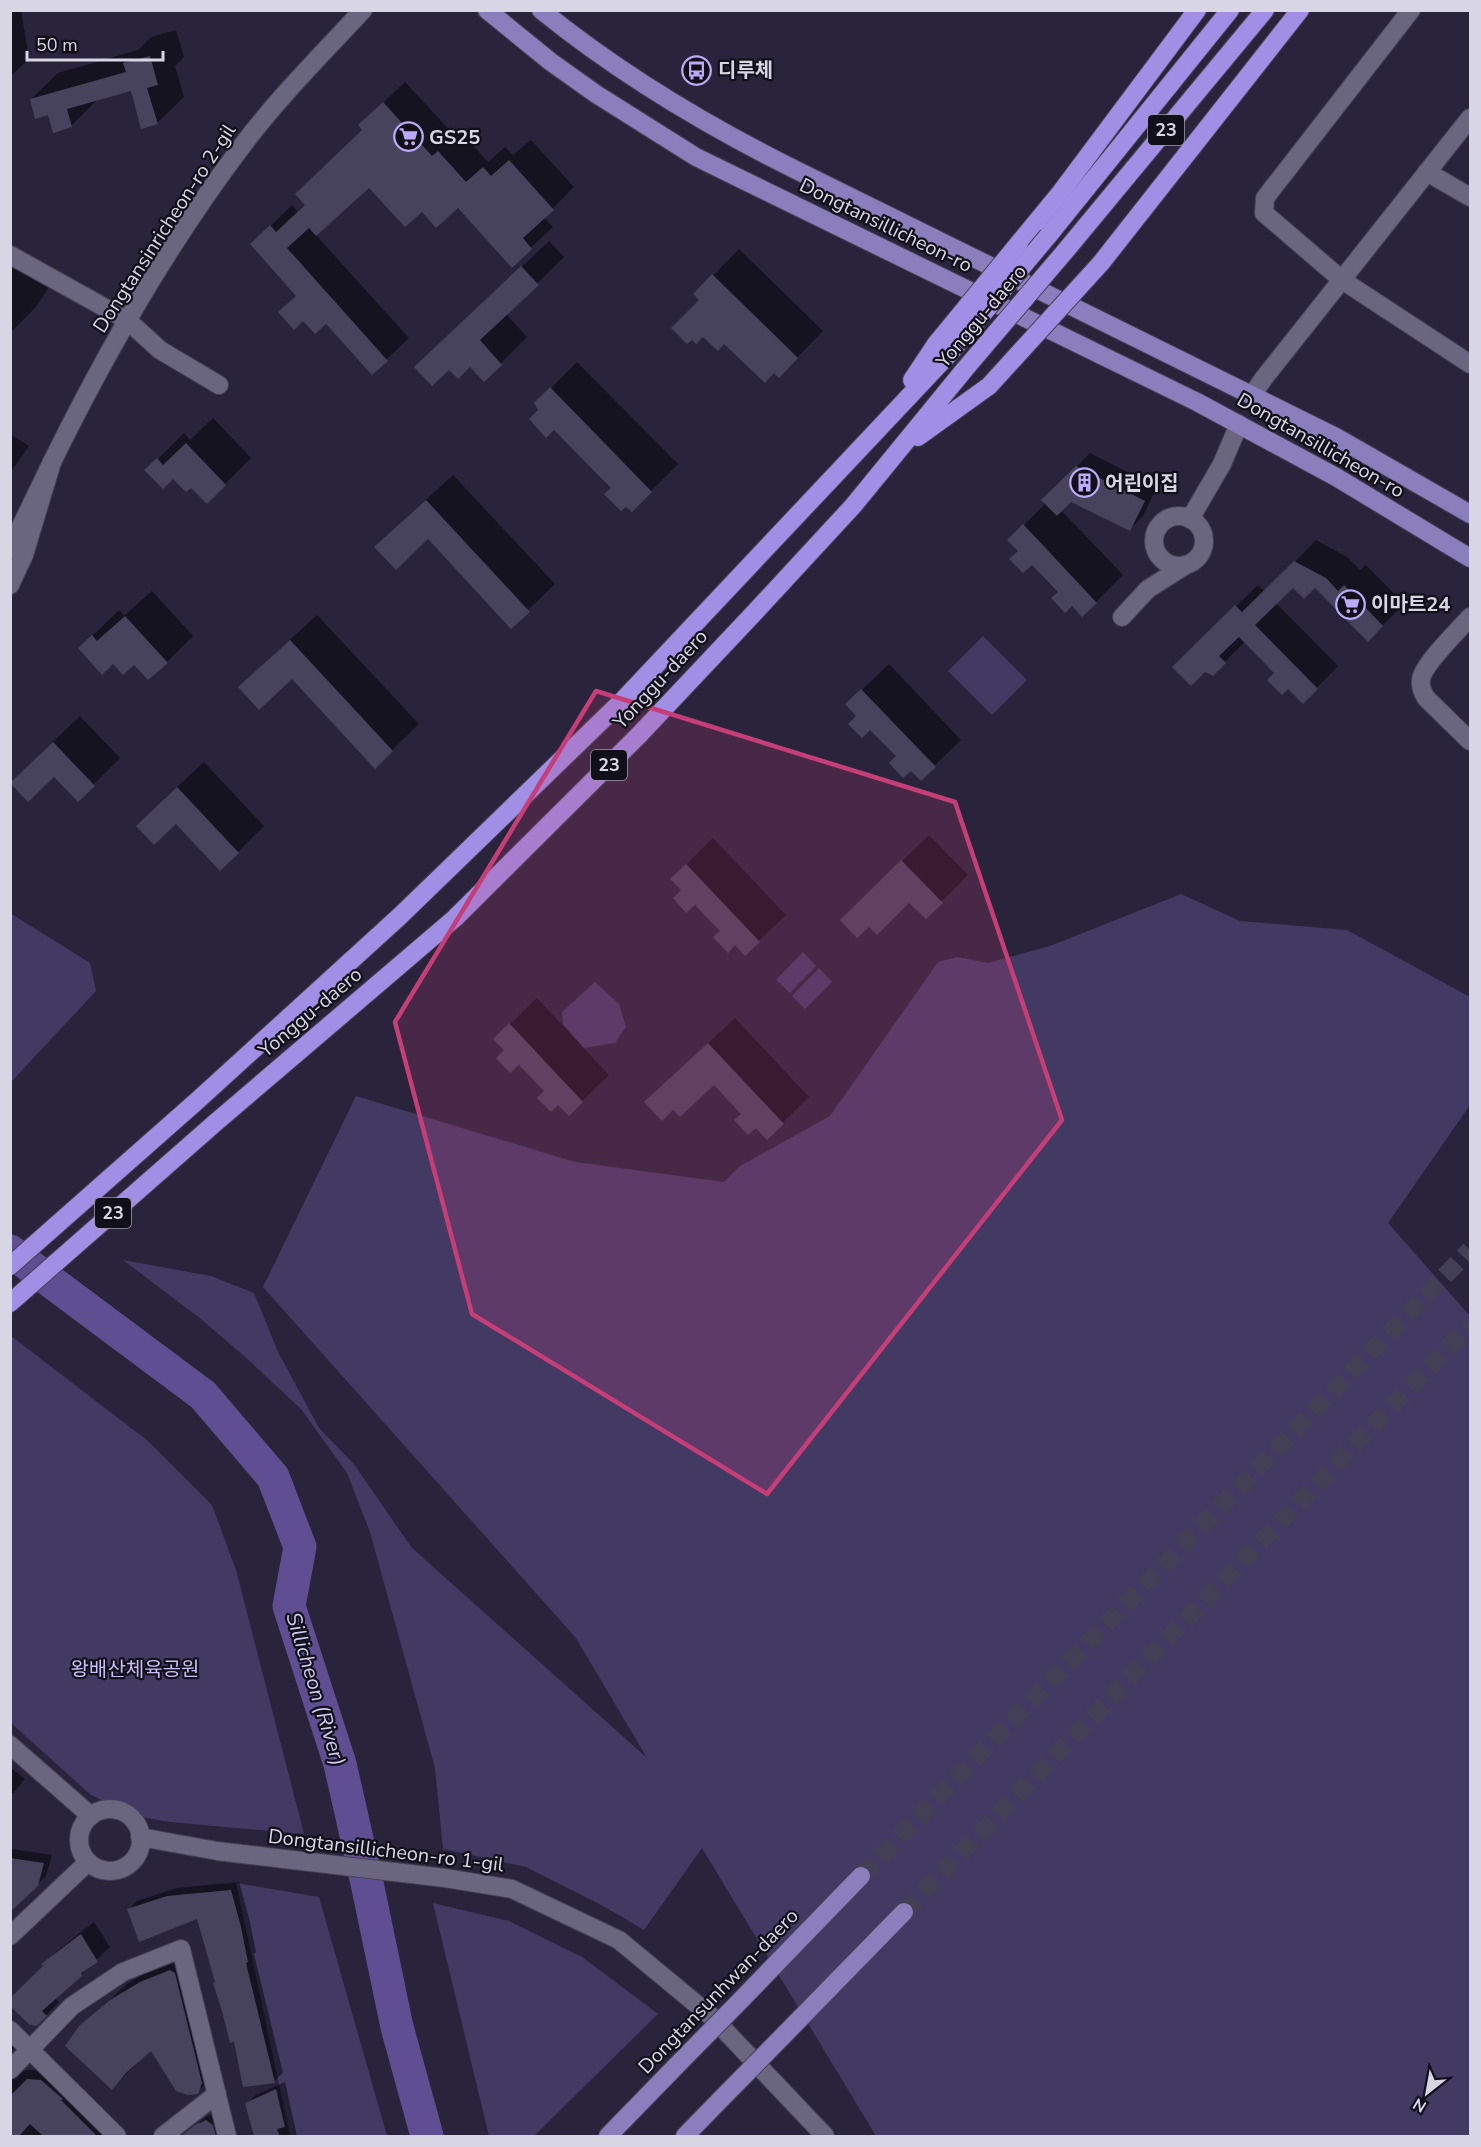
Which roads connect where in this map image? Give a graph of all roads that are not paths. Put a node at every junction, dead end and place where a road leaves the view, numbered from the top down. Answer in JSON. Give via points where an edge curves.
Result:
{"nodes":[{"id":1,"x":363,"y":10,"type":"edge"},
{"id":2,"x":487,"y":10,"type":"edge"},
{"id":3,"x":541,"y":10,"type":"edge"},
{"id":4,"x":1197,"y":10,"type":"edge"},
{"id":5,"x":1230,"y":10,"type":"edge"},
{"id":6,"x":1265,"y":10,"type":"edge"},
{"id":7,"x":1300,"y":10,"type":"edge"},
{"id":8,"x":1411,"y":10,"type":"edge"},
{"id":9,"x":1470,"y":118,"type":"edge"},
{"id":10,"x":1427,"y":172,"type":"junction"},
{"id":11,"x":1470,"y":197,"type":"edge"},
{"id":12,"x":1040,"y":232,"type":"junction"},
{"id":13,"x":10,"y":255,"type":"edge"},
{"id":14,"x":1342,"y":280,"type":"junction"},
{"id":15,"x":127,"y":320,"type":"junction"},
{"id":16,"x":1470,"y":364,"type":"edge"},
{"id":17,"x":219,"y":385,"type":"dead end"},
{"id":18,"x":1252,"y":395,"type":"junction"},
{"id":19,"x":1239,"y":424,"type":"junction"},
{"id":20,"x":900,"y":450,"type":"junction"},
{"id":21,"x":52,"y":462,"type":"junction"},
{"id":22,"x":1470,"y":514,"type":"edge"},
{"id":23,"x":1190,"y":519,"type":"junction"},
{"id":24,"x":10,"y":549,"type":"edge"},
{"id":25,"x":1157,"y":553,"type":"junction"},
{"id":26,"x":1470,"y":558,"type":"edge"},
{"id":27,"x":1186,"y":565,"type":"junction"},
{"id":28,"x":10,"y":585,"type":"edge"},
{"id":29,"x":1148,"y":589,"type":"junction"},
{"id":30,"x":1122,"y":617,"type":"dead end"},
{"id":31,"x":1470,"y":617,"type":"edge"},
{"id":32,"x":1470,"y":741,"type":"edge"},
{"id":33,"x":10,"y":1266,"type":"edge"},
{"id":34,"x":10,"y":1303,"type":"edge"},
{"id":35,"x":10,"y":1745,"type":"edge"},
{"id":36,"x":91,"y":1816,"type":"junction"},
{"id":37,"x":140,"y":1837,"type":"junction"},
{"id":38,"x":88,"y":1862,"type":"junction"},
{"id":39,"x":861,"y":1876,"type":"tunnel mouth"},
{"id":40,"x":904,"y":1912,"type":"tunnel mouth"},
{"id":41,"x":10,"y":1936,"type":"edge"},
{"id":42,"x":10,"y":2030,"type":"edge"},
{"id":43,"x":30,"y":2050,"type":"junction"},
{"id":44,"x":10,"y":2070,"type":"edge"},
{"id":45,"x":217,"y":2094,"type":"junction"},
{"id":46,"x":117,"y":2136,"type":"edge"},
{"id":47,"x":164,"y":2136,"type":"edge"},
{"id":48,"x":227,"y":2136,"type":"edge"},
{"id":49,"x":608,"y":2136,"type":"edge"},
{"id":50,"x":685,"y":2136,"type":"edge"},
{"id":51,"x":825,"y":2136,"type":"edge"}],
"edges":[{"from":1,"to":15,"type":"street","name":"Dongtansinricheon-ro 2-gil","via":[[243,146]]},
{"from":2,"to":19,"type":"main road","name":"Dongtansillicheon-ro","via":[[596,94],[696,157]]},
{"from":3,"to":18,"type":"main road","name":"Dongtansillicheon-ro","via":[[605,59],[729,136]]},
{"from":4,"to":12,"type":"highway"},
{"from":5,"to":12,"type":"highway","name":"Yonggu-daero","number":"23"},
{"from":6,"to":20,"type":"highway","name":"Yonggu-daero","number":"23","bridge":true},
{"from":7,"to":20,"type":"highway","bridge":true,"via":[[1101,263],[989,386]]},
{"from":8,"to":14,"type":"street","via":[[1265,198],[1264,213]]},
{"from":9,"to":10,"type":"street"},
{"from":10,"to":11,"type":"street"},
{"from":10,"to":14,"type":"street"},
{"from":12,"to":33,"type":"highway","name":"Yonggu-daero","number":"23","bridge":true,"via":[[879,429],[623,700],[400,916]]},
{"from":13,"to":15,"type":"street"},
{"from":14,"to":16,"type":"street"},
{"from":14,"to":18,"type":"street"},
{"from":15,"to":17,"type":"street","via":[[160,350]]},
{"from":15,"to":21,"type":"street","name":"Dongtansinricheon-ro 2-gil"},
{"from":18,"to":19,"type":"main road"},
{"from":18,"to":22,"type":"main road","name":"Dongtansillicheon-ro","via":[[1336,437]]},
{"from":19,"to":23,"type":"street","via":[[1222,464]]},
{"from":19,"to":26,"type":"main road","name":"Dongtansillicheon-ro"},
{"from":20,"to":34,"type":"highway","name":"Yonggu-daero","number":"23","via":[[853,506],[639,735],[455,918]]},
{"from":21,"to":24,"type":"street","name":"Dongtansinricheon-ro 2-gil"},
{"from":21,"to":28,"type":"street","name":"Dongtansinricheon-ro 2-gil","via":[[24,555]]},
{"from":23,"to":25,"type":"street","via":[[1175,516],[1161,524],[1154,538]]},
{"from":23,"to":27,"type":"street","via":[[1204,539],[1199,555]]},
{"from":25,"to":27,"type":"street","via":[[1169,564]]},
{"from":25,"to":29,"type":"street","via":[[1157,570]]},
{"from":27,"to":29,"type":"street"},
{"from":29,"to":30,"type":"street"},
{"from":31,"to":32,"type":"street","via":[[1424,669],[1421,681],[1426,698]]},
{"from":35,"to":36,"type":"street"},
{"from":36,"to":37,"type":"street","via":[[99,1811],[117,1810],[138,1828]]},
{"from":36,"to":38,"type":"street","via":[[80,1833],[79,1844]]},
{"from":37,"to":38,"type":"street","via":[[137,1855],[123,1868],[104,1871]]},
{"from":37,"to":51,"type":"street","name":"Dongtansillicheon-ro 1-gil","via":[[217,1851],[512,1889],[619,1940],[712,2017]]},
{"from":38,"to":41,"type":"street"},
{"from":39,"to":49,"type":"main road","name":"Dongtansunhwan-daero","bridge":true},
{"from":40,"to":50,"type":"main road","bridge":true},
{"from":42,"to":43,"type":"street"},
{"from":43,"to":44,"type":"street"},
{"from":43,"to":45,"type":"street","via":[[72,2006],[123,1972],[181,1949]]},
{"from":43,"to":46,"type":"street"},
{"from":45,"to":47,"type":"street"},
{"from":45,"to":48,"type":"street"}]}
